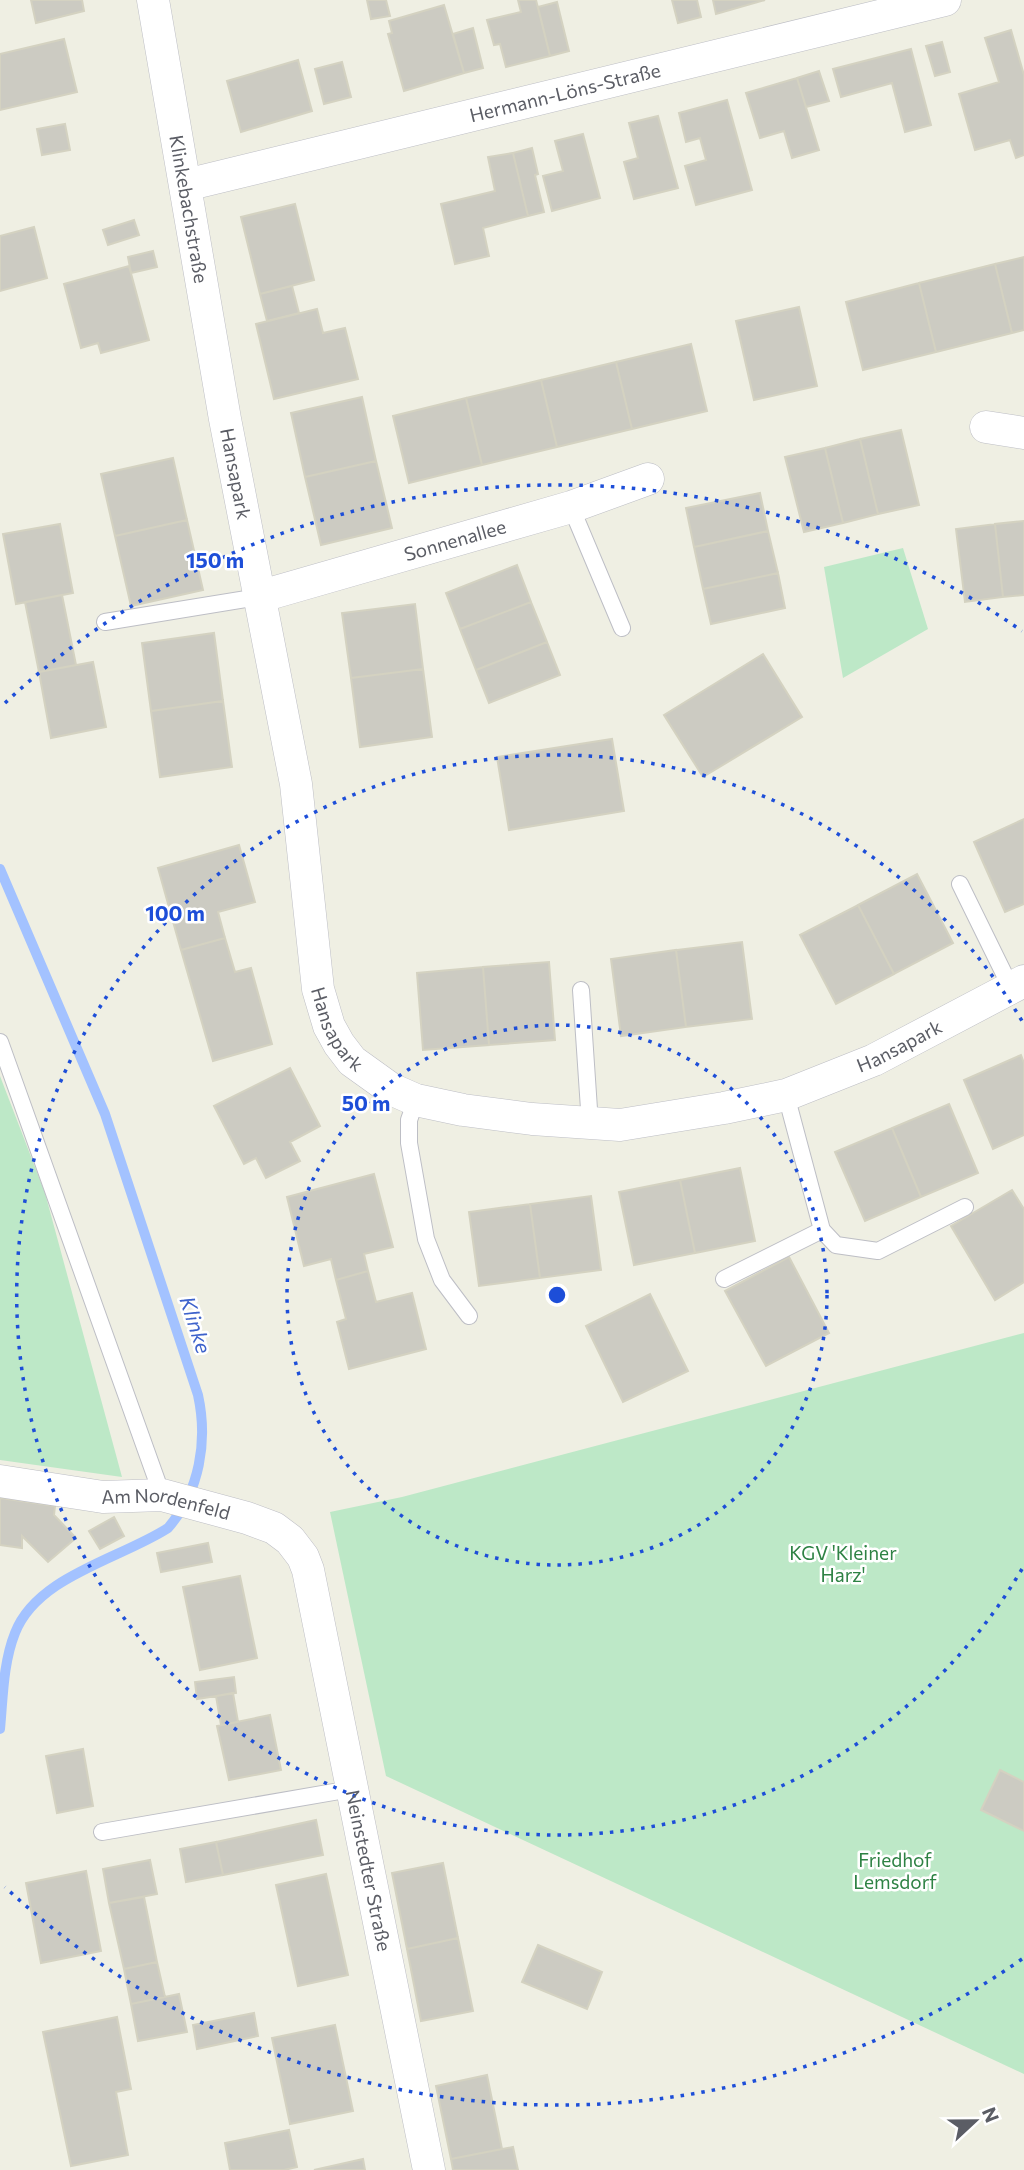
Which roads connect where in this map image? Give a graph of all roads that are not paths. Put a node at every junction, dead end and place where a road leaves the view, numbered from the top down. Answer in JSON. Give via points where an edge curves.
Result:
{"nodes":[{"id":1,"x":153,"y":0,"type":"edge"},
{"id":2,"x":945,"y":0,"type":"edge"},
{"id":3,"x":186,"y":185,"type":"junction"},
{"id":4,"x":225,"y":419,"type":"joint"},
{"id":5,"x":986,"y":428,"type":"dead end"},
{"id":6,"x":1024,"y":433,"type":"edge"},
{"id":7,"x":648,"y":479,"type":"dead end"},
{"id":8,"x":571,"y":507,"type":"junction"},
{"id":9,"x":258,"y":597,"type":"junction"},
{"id":10,"x":105,"y":622,"type":"dead end"},
{"id":11,"x":622,"y":628,"type":"dead end"},
{"id":12,"x":960,"y":884,"type":"dead end"},
{"id":13,"x":1017,"y":984,"type":"edge"},
{"id":14,"x":581,"y":990,"type":"dead end"},
{"id":15,"x":0,"y":1042,"type":"edge"},
{"id":16,"x":786,"y":1095,"type":"junction"},
{"id":17,"x":415,"y":1100,"type":"junction"},
{"id":18,"x":590,"y":1124,"type":"junction"},
{"id":19,"x":965,"y":1207,"type":"dead end"},
{"id":20,"x":822,"y":1230,"type":"junction"},
{"id":21,"x":724,"y":1279,"type":"dead end"},
{"id":22,"x":469,"y":1316,"type":"dead end"},
{"id":23,"x":0,"y":1481,"type":"edge"},
{"id":24,"x":171,"y":1497,"type":"junction"},
{"id":25,"x":308,"y":1570,"type":"joint"},
{"id":26,"x":351,"y":1789,"type":"junction"},
{"id":27,"x":102,"y":1832,"type":"dead end"},
{"id":28,"x":429,"y":2170,"type":"edge"}],
"edges":[{"from":1,"to":3,"type":"street","name":"Klinkebachstraße"},
{"from":2,"to":3,"type":"street","name":"Hermann-Löns-Straße"},
{"from":3,"to":4,"type":"street","name":"Klinkebachstraße"},
{"from":4,"to":9,"type":"street","name":"Hansapark"},
{"from":5,"to":6,"type":"street"},
{"from":7,"to":8,"type":"street","name":"Sonnenallee"},
{"from":8,"to":9,"type":"street","name":"Sonnenallee"},
{"from":8,"to":11,"type":"lane"},
{"from":9,"to":10,"type":"lane"},
{"from":9,"to":17,"type":"street","name":"Hansapark","via":[[296,785],[322,1007],[352,1061]]},
{"from":12,"to":13,"type":"lane"},
{"from":13,"to":16,"type":"street","name":"Hansapark","via":[[874,1060]]},
{"from":14,"to":18,"type":"lane"},
{"from":15,"to":24,"type":"lane"},
{"from":16,"to":18,"type":"street","name":"Hansapark","via":[[620,1125]]},
{"from":16,"to":20,"type":"lane"},
{"from":17,"to":18,"type":"street","name":"Hansapark"},
{"from":17,"to":22,"type":"lane","via":[[409,1120],[410,1143],[426,1239],[442,1280]]},
{"from":19,"to":20,"type":"lane","via":[[878,1251],[836,1245]]},
{"from":20,"to":21,"type":"lane"},
{"from":23,"to":24,"type":"street","name":"Am Nordenfeld","via":[[103,1497]]},
{"from":24,"to":25,"type":"street","name":"Am Nordenfeld","via":[[274,1528],[295,1545]]},
{"from":25,"to":26,"type":"street","name":"Neinstedter Straße"},
{"from":26,"to":27,"type":"lane"},
{"from":26,"to":28,"type":"street","name":"Neinstedter Straße"}]}
